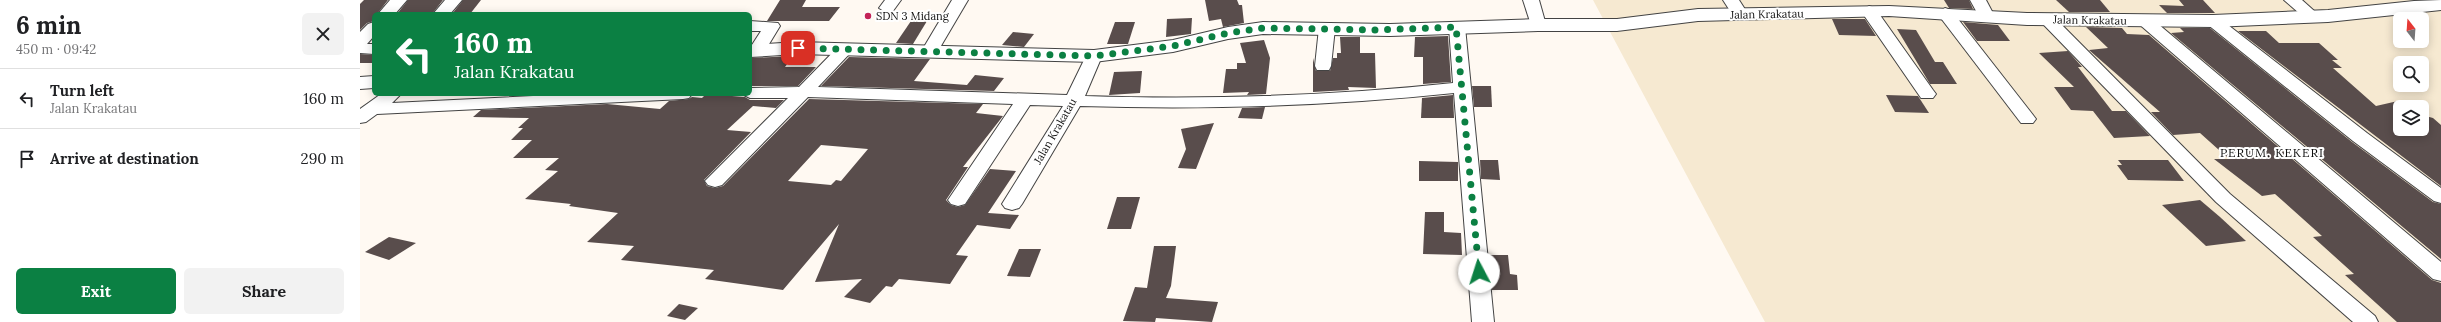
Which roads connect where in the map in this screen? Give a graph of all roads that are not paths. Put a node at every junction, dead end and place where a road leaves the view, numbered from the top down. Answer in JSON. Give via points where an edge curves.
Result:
{"nodes":[{"id":1,"x":399,"y":0,"type":"edge"},
{"id":2,"x":405,"y":0,"type":"edge"},
{"id":3,"x":454,"y":0,"type":"edge"},
{"id":4,"x":960,"y":0,"type":"edge"},
{"id":5,"x":1531,"y":0,"type":"edge"},
{"id":6,"x":1978,"y":0,"type":"edge"},
{"id":7,"x":2292,"y":0,"type":"edge"},
{"id":8,"x":2441,"y":5,"type":"edge"},
{"id":9,"x":1736,"y":7,"type":"edge"},
{"id":10,"x":1869,"y":11,"type":"junction"},
{"id":11,"x":388,"y":12,"type":"edge"},
{"id":12,"x":443,"y":12,"type":"edge"},
{"id":13,"x":1945,"y":13,"type":"junction"},
{"id":14,"x":1987,"y":17,"type":"junction"},
{"id":15,"x":2314,"y":17,"type":"junction"},
{"id":16,"x":2048,"y":19,"type":"junction"},
{"id":17,"x":2145,"y":21,"type":"junction"},
{"id":18,"x":2213,"y":21,"type":"junction"},
{"id":19,"x":1538,"y":25,"type":"junction"},
{"id":20,"x":752,"y":26,"type":"edge"},
{"id":21,"x":1456,"y":27,"type":"junction"},
{"id":22,"x":1327,"y":28,"type":"junction"},
{"id":23,"x":372,"y":29,"type":"edge"},
{"id":24,"x":360,"y":42,"type":"edge"},
{"id":25,"x":360,"y":48,"type":"edge"},
{"id":26,"x":372,"y":49,"type":"edge"},
{"id":27,"x":846,"y":49,"type":"junction"},
{"id":28,"x":753,"y":50,"type":"edge"},
{"id":29,"x":929,"y":52,"type":"junction"},
{"id":30,"x":1094,"y":56,"type":"junction"},
{"id":31,"x":1323,"y":66,"type":"dead end"},
{"id":32,"x":372,"y":82,"type":"edge"},
{"id":33,"x":360,"y":83,"type":"edge"},
{"id":34,"x":1463,"y":87,"type":"junction"},
{"id":35,"x":803,"y":92,"type":"junction"},
{"id":36,"x":752,"y":93,"type":"edge"},
{"id":37,"x":1927,"y":94,"type":"dead end"},
{"id":38,"x":389,"y":96,"type":"edge"},
{"id":39,"x":651,"y":96,"type":"edge"},
{"id":40,"x":1025,"y":99,"type":"junction"},
{"id":41,"x":1073,"y":102,"type":"junction"},
{"id":42,"x":366,"y":114,"type":"edge"},
{"id":43,"x":2027,"y":119,"type":"dead end"},
{"id":44,"x":715,"y":181,"type":"dead end"},
{"id":45,"x":2441,"y":196,"type":"edge"},
{"id":46,"x":958,"y":200,"type":"dead end"},
{"id":47,"x":1012,"y":204,"type":"dead end"},
{"id":48,"x":2441,"y":274,"type":"edge"},
{"id":49,"x":1483,"y":322,"type":"edge"},
{"id":50,"x":2367,"y":322,"type":"edge"}],
"edges":[{"from":1,"to":2,"type":"street"},
{"from":1,"to":11,"type":"street"},
{"from":3,"to":12,"type":"street"},
{"from":4,"to":29,"type":"street"},
{"from":5,"to":19,"type":"street"},
{"from":6,"to":14,"type":"street"},
{"from":7,"to":15,"type":"street"},
{"from":8,"to":15,"type":"street","name":"Jalan Krakatau"},
{"from":9,"to":10,"type":"street","name":"Jalan Krakatau"},
{"from":9,"to":19,"type":"street","name":"Jalan Krakatau","via":[[1698,15],[1617,25]]},
{"from":10,"to":13,"type":"street","name":"Jalan Krakatau"},
{"from":10,"to":37,"type":"street"},
{"from":13,"to":14,"type":"street","name":"Jalan Krakatau"},
{"from":13,"to":43,"type":"street"},
{"from":14,"to":16,"type":"street","name":"Jalan Krakatau"},
{"from":15,"to":18,"type":"street","name":"Jalan Krakatau"},
{"from":16,"to":17,"type":"street","name":"Jalan Krakatau"},
{"from":16,"to":50,"type":"street","via":[[2224,198]]},
{"from":17,"to":18,"type":"street","name":"Jalan Krakatau"},
{"from":17,"to":48,"type":"street"},
{"from":18,"to":45,"type":"street","via":[[2360,137]]},
{"from":19,"to":21,"type":"street","name":"Jalan Krakatau"},
{"from":20,"to":28,"type":"street","via":[[772,26]]},
{"from":21,"to":22,"type":"street","name":"Jalan Krakatau","via":[[1384,30]]},
{"from":21,"to":34,"type":"street"},
{"from":22,"to":30,"type":"street","name":"Jalan Krakatau","via":[[1263,28],[1173,46]]},
{"from":22,"to":31,"type":"street"},
{"from":23,"to":24,"type":"street"},
{"from":25,"to":26,"type":"street"},
{"from":27,"to":28,"type":"street","name":"Jalan Krakatau"},
{"from":27,"to":29,"type":"street","name":"Jalan Krakatau"},
{"from":27,"to":35,"type":"street"},
{"from":29,"to":30,"type":"street","name":"Jalan Krakatau"},
{"from":30,"to":41,"type":"street","name":"Jalan Krakatau"},
{"from":32,"to":33,"type":"street"},
{"from":34,"to":41,"type":"street","via":[[1368,97],[1160,103]]},
{"from":34,"to":49,"type":"street"},
{"from":35,"to":36,"type":"street"},
{"from":35,"to":40,"type":"street"},
{"from":35,"to":44,"type":"street"},
{"from":38,"to":42,"type":"street"},
{"from":39,"to":42,"type":"street"},
{"from":40,"to":41,"type":"street"},
{"from":40,"to":46,"type":"street"},
{"from":41,"to":47,"type":"street","name":"Jalan Krakatau"}]}
